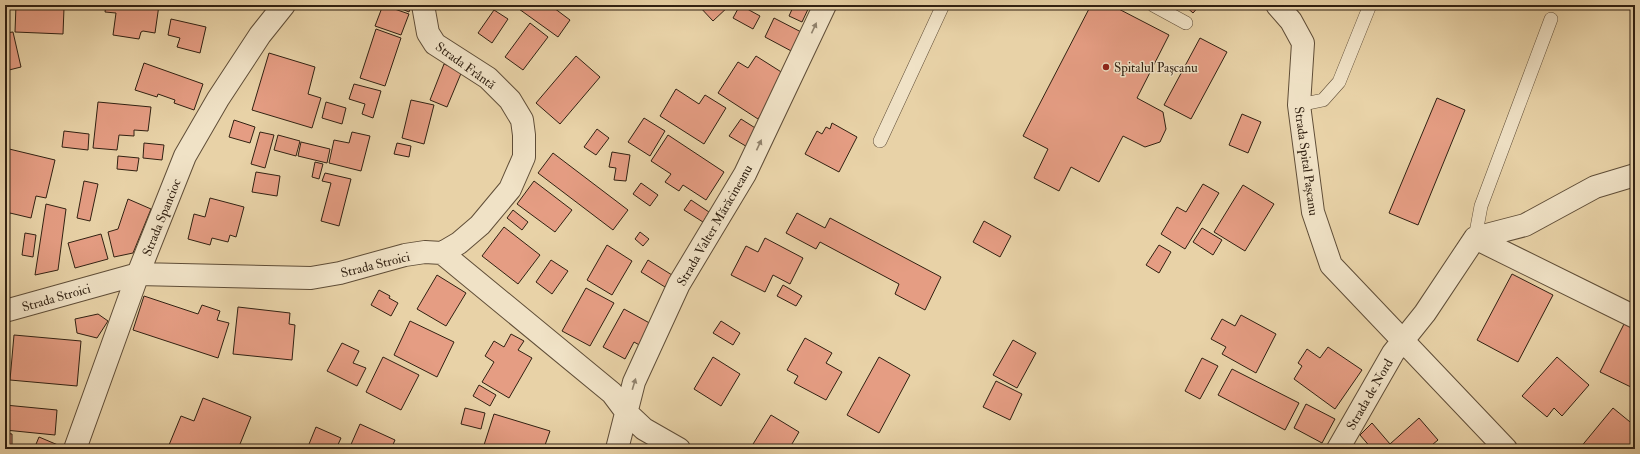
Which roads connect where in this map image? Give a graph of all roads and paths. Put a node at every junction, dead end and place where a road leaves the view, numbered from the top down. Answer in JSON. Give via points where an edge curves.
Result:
{"nodes":[{"id":1,"x":284,"y":5,"type":"edge"},
{"id":2,"x":423,"y":5,"type":"edge"},
{"id":3,"x":825,"y":5,"type":"edge"},
{"id":4,"x":943,"y":5,"type":"edge"},
{"id":5,"x":1153,"y":5,"type":"edge"},
{"id":6,"x":1277,"y":5,"type":"edge"},
{"id":7,"x":1370,"y":5,"type":"edge"},
{"id":8,"x":1551,"y":19,"type":"dead end"},
{"id":9,"x":1186,"y":23,"type":"dead end"},
{"id":10,"x":1299,"y":105,"type":"junction"},
{"id":11,"x":880,"y":141,"type":"dead end"},
{"id":12,"x":1635,"y":175,"type":"edge"},
{"id":13,"x":1475,"y":238,"type":"junction"},
{"id":14,"x":442,"y":253,"type":"junction"},
{"id":15,"x":138,"y":274,"type":"junction"},
{"id":16,"x":5,"y":311,"type":"edge"},
{"id":17,"x":1635,"y":317,"type":"edge"},
{"id":18,"x":1403,"y":340,"type":"junction"},
{"id":19,"x":627,"y":413,"type":"junction"},
{"id":20,"x":75,"y":449,"type":"edge"},
{"id":21,"x":617,"y":449,"type":"edge"},
{"id":22,"x":679,"y":449,"type":"edge"},
{"id":23,"x":1338,"y":449,"type":"edge"},
{"id":24,"x":1506,"y":449,"type":"edge"}],
"edges":[{"from":1,"to":15,"type":"street","name":"Strada Spancioc","via":[[260,35],[222,92],[185,156]]},
{"from":2,"to":14,"type":"street","name":"Strada Frântă","via":[[428,33],[436,44],[488,78],[510,100],[522,120],[524,135],[524,158],[510,189],[480,225],[459,243]]},
{"from":19,"to":3,"type":"street","name":"Strada Valter Mărăcineanu","one_way":true,"via":[[634,382],[679,284],[745,174]]},
{"from":4,"to":11,"type":"lane"},
{"from":5,"to":9,"type":"lane"},
{"from":6,"to":10,"type":"street","name":"Strada Spital Pașcanu","via":[[1303,43]]},
{"from":7,"to":10,"type":"lane","via":[[1339,82],[1323,100]]},
{"from":8,"to":13,"type":"lane","via":[[1481,206]]},
{"from":10,"to":18,"type":"street","name":"Strada Spital Pașcanu","via":[[1313,212],[1330,265]]},
{"from":12,"to":13,"type":"street","via":[[1595,187],[1525,225]]},
{"from":13,"to":17,"type":"street"},
{"from":13,"to":18,"type":"street","via":[[1425,314]]},
{"from":14,"to":15,"type":"street","name":"Strada Stroici","via":[[405,255],[340,273],[311,278]]},
{"from":14,"to":19,"type":"street","via":[[612,393]]},
{"from":15,"to":16,"type":"street","name":"Strada Stroici"},
{"from":15,"to":20,"type":"street","name":"Strada Spancioc"},
{"from":18,"to":23,"type":"street","name":"Strada de Nord"},
{"from":18,"to":24,"type":"street","name":"Strada Spital Pașcanu"},
{"from":19,"to":21,"type":"street","name":"Strada Valter Mărăcineanu"},
{"from":19,"to":22,"type":"street","via":[[644,429]]}]}
